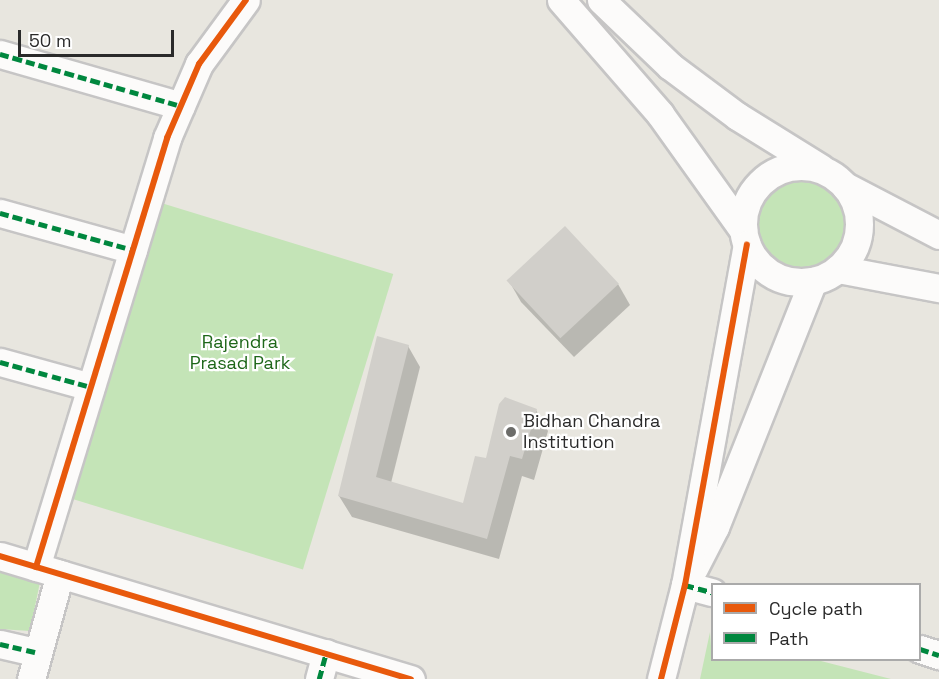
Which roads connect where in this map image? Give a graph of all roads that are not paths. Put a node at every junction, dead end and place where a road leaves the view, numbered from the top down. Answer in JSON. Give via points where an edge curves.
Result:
{"nodes":[{"id":1,"x":246,"y":0,"type":"edge"},
{"id":2,"x":561,"y":0,"type":"edge"},
{"id":3,"x":602,"y":0,"type":"edge"},
{"id":4,"x":0,"y":54,"type":"edge"},
{"id":5,"x":181,"y":106,"type":"junction"},
{"id":6,"x":839,"y":180,"type":"junction"},
{"id":7,"x":0,"y":213,"type":"edge"},
{"id":8,"x":939,"y":235,"type":"edge"},
{"id":9,"x":745,"y":238,"type":"junction"},
{"id":10,"x":133,"y":250,"type":"junction"},
{"id":11,"x":838,"y":269,"type":"junction"},
{"id":12,"x":813,"y":281,"type":"junction"},
{"id":13,"x":939,"y":288,"type":"edge"},
{"id":14,"x":0,"y":362,"type":"edge"},
{"id":15,"x":91,"y":387,"type":"junction"},
{"id":16,"x":0,"y":556,"type":"edge"},
{"id":17,"x":48,"y":570,"type":"junction"},
{"id":18,"x":685,"y":585,"type":"junction"},
{"id":19,"x":711,"y":592,"type":"edge"},
{"id":20,"x":0,"y":644,"type":"edge"},
{"id":21,"x":921,"y":649,"type":"edge"},
{"id":22,"x":38,"y":653,"type":"junction"},
{"id":23,"x":326,"y":653,"type":"junction"},
{"id":24,"x":939,"y":655,"type":"edge"},
{"id":25,"x":31,"y":679,"type":"edge"},
{"id":26,"x":319,"y":679,"type":"edge"},
{"id":27,"x":411,"y":679,"type":"edge"},
{"id":28,"x":661,"y":679,"type":"edge"}],
"edges":[{"from":1,"to":5,"type":"street","via":[[199,64]]},
{"from":2,"to":9,"type":"street","via":[[660,114]]},
{"from":3,"to":6,"type":"street","via":[[670,66],[737,116]]},
{"from":4,"to":5,"type":"street"},
{"from":5,"to":10,"type":"street"},
{"from":6,"to":8,"type":"street"},
{"from":6,"to":9,"type":"street","via":[[801,166],[770,174],[748,198]]},
{"from":6,"to":11,"type":"street","via":[[858,213],[859,229],[856,244]]},
{"from":7,"to":10,"type":"street"},
{"from":9,"to":12,"type":"street","via":[[766,271],[796,282]]},
{"from":9,"to":18,"type":"street"},
{"from":10,"to":15,"type":"street"},
{"from":11,"to":12,"type":"street"},
{"from":11,"to":13,"type":"street"},
{"from":12,"to":18,"type":"street","via":[[715,527]]},
{"from":14,"to":15,"type":"street"},
{"from":15,"to":17,"type":"street"},
{"from":16,"to":17,"type":"street"},
{"from":17,"to":22,"type":"street"},
{"from":17,"to":23,"type":"street"},
{"from":18,"to":19,"type":"street"},
{"from":18,"to":28,"type":"street"},
{"from":20,"to":22,"type":"street"},
{"from":21,"to":24,"type":"street"},
{"from":22,"to":25,"type":"street"},
{"from":23,"to":26,"type":"street"},
{"from":23,"to":27,"type":"street"}]}
